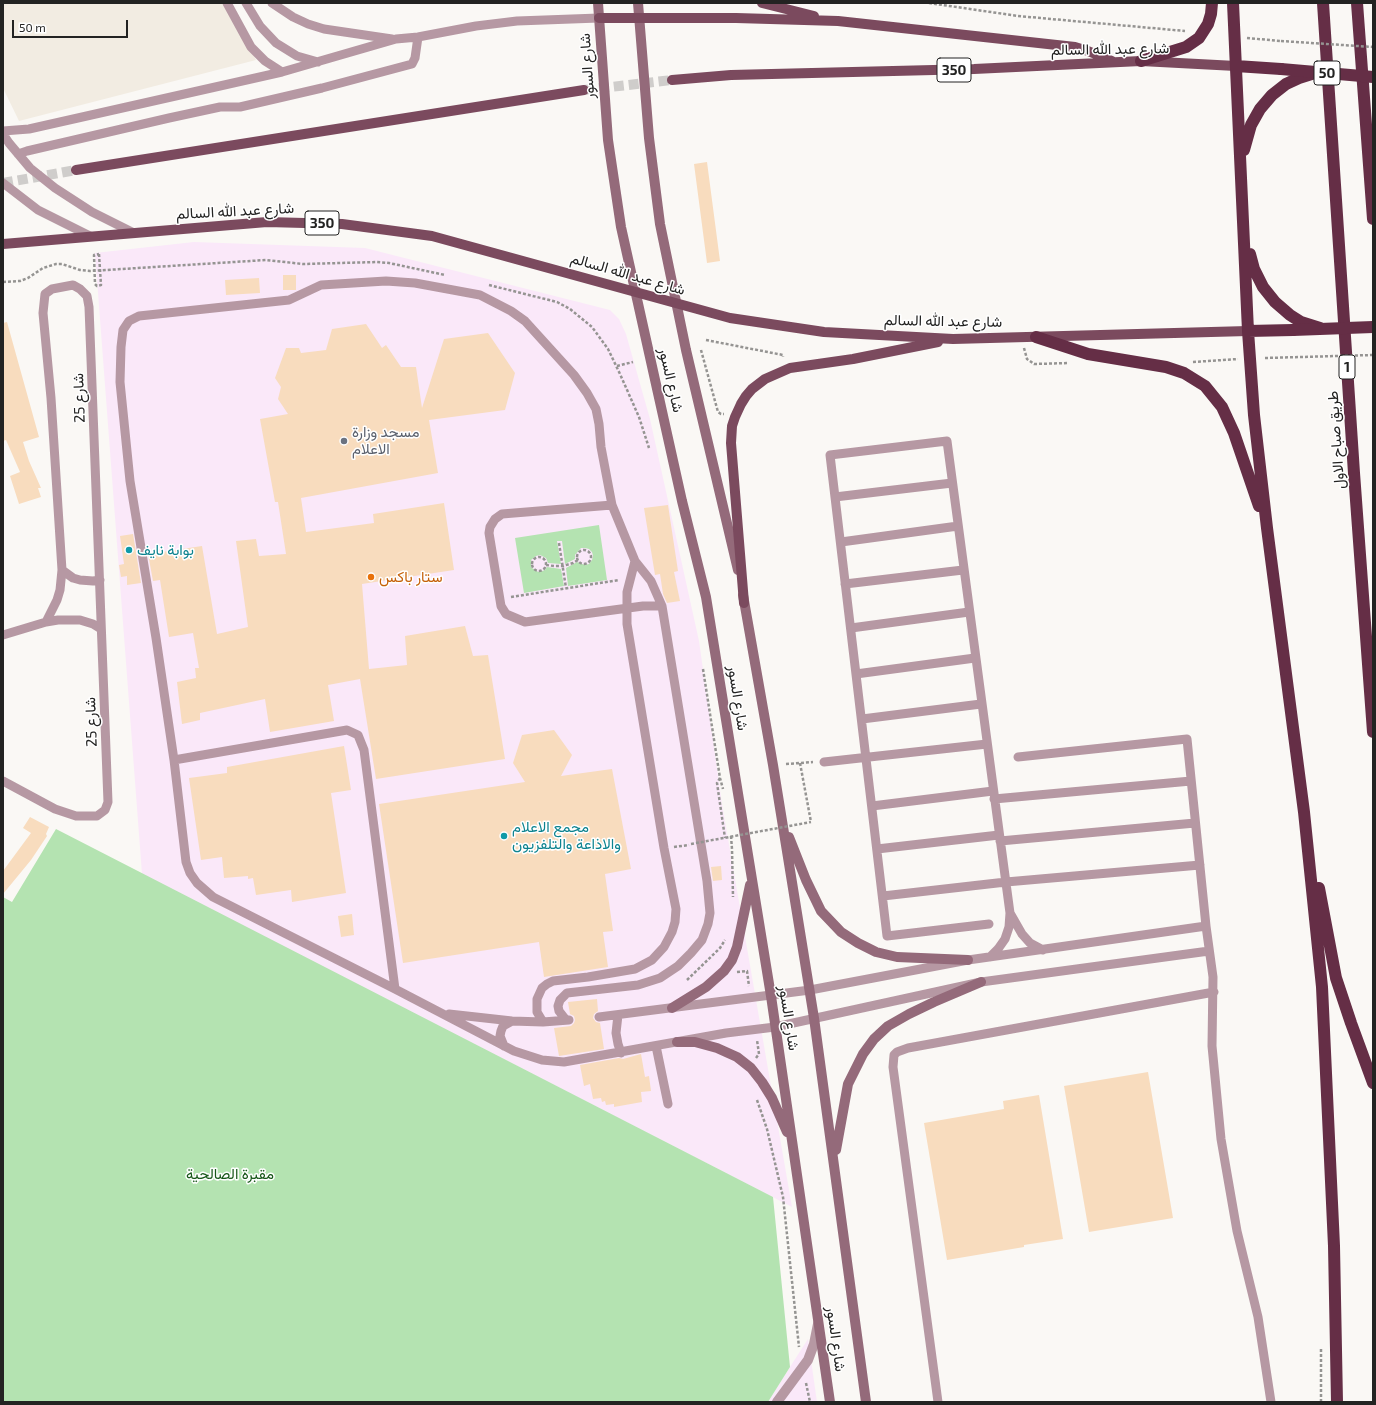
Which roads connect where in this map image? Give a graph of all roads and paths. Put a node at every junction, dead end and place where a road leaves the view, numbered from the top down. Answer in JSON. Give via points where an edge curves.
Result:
{"nodes":[{"id":1,"x":227,"y":3,"type":"edge"},
{"id":2,"x":246,"y":3,"type":"edge"},
{"id":3,"x":272,"y":3,"type":"edge"},
{"id":4,"x":598,"y":3,"type":"edge"},
{"id":5,"x":638,"y":3,"type":"edge"},
{"id":6,"x":762,"y":3,"type":"edge"},
{"id":7,"x":929,"y":3,"type":"edge"},
{"id":8,"x":1212,"y":3,"type":"edge"},
{"id":9,"x":1233,"y":3,"type":"edge"},
{"id":10,"x":1323,"y":3,"type":"edge"},
{"id":11,"x":1357,"y":3,"type":"edge"},
{"id":12,"x":639,"y":17,"type":"junction"},
{"id":13,"x":599,"y":18,"type":"junction"},
{"id":14,"x":838,"y":21,"type":"junction"},
{"id":15,"x":1204,"y":32,"type":"junction"},
{"id":16,"x":418,"y":37,"type":"junction"},
{"id":17,"x":1234,"y":37,"type":"junction"},
{"id":18,"x":396,"y":39,"type":"junction"},
{"id":19,"x":1373,"y":47,"type":"edge"},
{"id":20,"x":1141,"y":61,"type":"junction"},
{"id":21,"x":319,"y":62,"type":"junction"},
{"id":22,"x":1114,"y":62,"type":"junction"},
{"id":23,"x":1236,"y":66,"type":"junction"},
{"id":24,"x":1281,"y":69,"type":"joint"},
{"id":25,"x":282,"y":72,"type":"junction"},
{"id":26,"x":1318,"y":72,"type":"junction"},
{"id":27,"x":1373,"y":77,"type":"edge"},
{"id":28,"x":672,"y":80,"type":"tunnel mouth"},
{"id":29,"x":584,"y":90,"type":"tunnel mouth"},
{"id":30,"x":3,"y":132,"type":"edge"},
{"id":31,"x":18,"y":154,"type":"junction"},
{"id":32,"x":76,"y":170,"type":"tunnel mouth"},
{"id":33,"x":1241,"y":181,"type":"junction"},
{"id":34,"x":3,"y":183,"type":"edge"},
{"id":35,"x":1373,"y":219,"type":"edge"},
{"id":36,"x":132,"y":232,"type":"junction"},
{"id":37,"x":1244,"y":232,"type":"junction"},
{"id":38,"x":90,"y":236,"type":"junction"},
{"id":39,"x":3,"y":244,"type":"edge"},
{"id":40,"x":95,"y":271,"type":"joint"},
{"id":41,"x":635,"y":291,"type":"junction"},
{"id":42,"x":676,"y":303,"type":"junction"},
{"id":43,"x":1373,"y":327,"type":"edge"},
{"id":44,"x":1323,"y":329,"type":"junction"},
{"id":45,"x":1248,"y":331,"type":"junction"},
{"id":46,"x":1036,"y":337,"type":"junction"},
{"id":47,"x":706,"y":340,"type":"dead end"},
{"id":48,"x":954,"y":340,"type":"junction"},
{"id":49,"x":699,"y":344,"type":"dead end"},
{"id":50,"x":1373,"y":355,"type":"edge"},
{"id":51,"x":1265,"y":358,"type":"dead end"},
{"id":52,"x":1240,"y":359,"type":"dead end"},
{"id":53,"x":783,"y":361,"type":"dead end"},
{"id":54,"x":633,"y":362,"type":"dead end"},
{"id":55,"x":617,"y":366,"type":"dead end"},
{"id":56,"x":1174,"y":370,"type":"junction"},
{"id":57,"x":725,"y":412,"type":"dead end"},
{"id":58,"x":952,"y":483,"type":"junction"},
{"id":59,"x":835,"y":497,"type":"junction"},
{"id":60,"x":612,"y":505,"type":"junction"},
{"id":61,"x":958,"y":526,"type":"junction"},
{"id":62,"x":1267,"y":528,"type":"junction"},
{"id":63,"x":841,"y":542,"type":"junction"},
{"id":64,"x":559,"y":543,"type":"dead end"},
{"id":65,"x":578,"y":560,"type":"junction"},
{"id":66,"x":634,"y":561,"type":"junction"},
{"id":67,"x":546,"y":565,"type":"junction"},
{"id":68,"x":563,"y":566,"type":"junction"},
{"id":69,"x":62,"y":570,"type":"junction"},
{"id":70,"x":963,"y":570,"type":"junction"},
{"id":71,"x":630,"y":578,"type":"junction"},
{"id":72,"x":100,"y":580,"type":"junction"},
{"id":73,"x":845,"y":584,"type":"junction"},
{"id":74,"x":566,"y":588,"type":"junction"},
{"id":75,"x":500,"y":599,"type":"junction"},
{"id":76,"x":744,"y":603,"type":"junction"},
{"id":77,"x":662,"y":606,"type":"junction"},
{"id":78,"x":626,"y":609,"type":"junction"},
{"id":79,"x":969,"y":612,"type":"junction"},
{"id":80,"x":46,"y":622,"type":"junction"},
{"id":81,"x":851,"y":628,"type":"junction"},
{"id":82,"x":102,"y":629,"type":"junction"},
{"id":83,"x":3,"y":636,"type":"edge"},
{"id":84,"x":975,"y":658,"type":"junction"},
{"id":85,"x":703,"y":669,"type":"dead end"},
{"id":86,"x":856,"y":674,"type":"junction"},
{"id":87,"x":981,"y":704,"type":"junction"},
{"id":88,"x":862,"y":718,"type":"junction"},
{"id":89,"x":1373,"y":732,"type":"edge"},
{"id":90,"x":987,"y":744,"type":"junction"},
{"id":91,"x":1018,"y":757,"type":"dead end"},
{"id":92,"x":866,"y":758,"type":"junction"},
{"id":93,"x":174,"y":760,"type":"junction"},
{"id":94,"x":824,"y":762,"type":"dead end"},
{"id":95,"x":800,"y":763,"type":"dead end"},
{"id":96,"x":720,"y":778,"type":"junction"},
{"id":97,"x":3,"y":781,"type":"edge"},
{"id":98,"x":1192,"y":781,"type":"junction"},
{"id":99,"x":725,"y":795,"type":"dead end"},
{"id":100,"x":994,"y":795,"type":"junction"},
{"id":101,"x":872,"y":806,"type":"junction"},
{"id":102,"x":1304,"y":812,"type":"junction"},
{"id":103,"x":782,"y":818,"type":"junction"},
{"id":104,"x":1196,"y":822,"type":"junction"},
{"id":105,"x":730,"y":834,"type":"dead end"},
{"id":106,"x":725,"y":838,"type":"junction"},
{"id":107,"x":999,"y":838,"type":"junction"},
{"id":108,"x":670,"y":847,"type":"dead end"},
{"id":109,"x":877,"y":849,"type":"junction"},
{"id":110,"x":1200,"y":865,"type":"junction"},
{"id":111,"x":751,"y":878,"type":"junction"},
{"id":112,"x":1006,"y":882,"type":"junction"},
{"id":113,"x":883,"y":896,"type":"junction"},
{"id":114,"x":733,"y":898,"type":"dead end"},
{"id":115,"x":1010,"y":914,"type":"junction"},
{"id":116,"x":989,"y":924,"type":"dead end"},
{"id":117,"x":1206,"y":926,"type":"junction"},
{"id":118,"x":727,"y":937,"type":"dead end"},
{"id":119,"x":1043,"y":950,"type":"junction"},
{"id":120,"x":1209,"y":950,"type":"junction"},
{"id":121,"x":990,"y":957,"type":"junction"},
{"id":122,"x":968,"y":960,"type":"junction"},
{"id":123,"x":687,"y":980,"type":"dead end"},
{"id":124,"x":981,"y":982,"type":"junction"},
{"id":125,"x":395,"y":989,"type":"junction"},
{"id":126,"x":810,"y":990,"type":"junction"},
{"id":127,"x":1214,"y":992,"type":"junction"},
{"id":128,"x":771,"y":996,"type":"junction"},
{"id":129,"x":672,"y":1008,"type":"junction"},
{"id":130,"x":443,"y":1014,"type":"junction"},
{"id":131,"x":618,"y":1015,"type":"junction"},
{"id":132,"x":599,"y":1017,"type":"dead end"},
{"id":133,"x":814,"y":1018,"type":"junction"},
{"id":134,"x":512,"y":1021,"type":"junction"},
{"id":135,"x":543,"y":1022,"type":"junction"},
{"id":136,"x":775,"y":1027,"type":"junction"},
{"id":137,"x":755,"y":1030,"type":"junction"},
{"id":138,"x":677,"y":1042,"type":"junction"},
{"id":139,"x":504,"y":1046,"type":"junction"},
{"id":140,"x":656,"y":1046,"type":"junction"},
{"id":141,"x":621,"y":1053,"type":"junction"},
{"id":142,"x":751,"y":1068,"type":"junction"},
{"id":143,"x":1373,"y":1083,"type":"edge"},
{"id":144,"x":754,"y":1094,"type":"dead end"},
{"id":145,"x":668,"y":1104,"type":"dead end"},
{"id":146,"x":793,"y":1148,"type":"junction"},
{"id":147,"x":834,"y":1160,"type":"junction"},
{"id":148,"x":818,"y":1320,"type":"junction"},
{"id":149,"x":1321,"y":1348,"type":"dead end"},
{"id":150,"x":803,"y":1367,"type":"junction"},
{"id":151,"x":777,"y":1402,"type":"edge"},
{"id":152,"x":810,"y":1402,"type":"edge"},
{"id":153,"x":830,"y":1402,"type":"edge"},
{"id":154,"x":866,"y":1402,"type":"edge"},
{"id":155,"x":938,"y":1402,"type":"edge"},
{"id":156,"x":1271,"y":1402,"type":"edge"},
{"id":157,"x":1321,"y":1402,"type":"edge"},
{"id":158,"x":1337,"y":1402,"type":"edge"}],
"edges":[{"from":1,"to":25,"type":"lane","via":[[251,47],[265,61]]},
{"from":2,"to":21,"type":"lane","via":[[260,26],[276,44],[297,56]]},
{"from":3,"to":18,"type":"lane","via":[[293,17],[324,29]]},
{"from":4,"to":13,"type":"main road","name":"شارع السور"},
{"from":5,"to":12,"type":"main road","name":"شارع السور"},
{"from":6,"to":14,"type":"main road"},
{"from":7,"to":15,"type":"path","via":[[1018,16]]},
{"from":8,"to":15,"type":"highway"},
{"from":9,"to":17,"type":"highway"},
{"from":10,"to":89,"type":"highway","name":"طريق صباح الاول","number":"1"},
{"from":11,"to":35,"type":"highway"},
{"from":12,"to":13,"type":"main road"},
{"from":12,"to":14,"type":"main road"},
{"from":12,"to":42,"type":"main road","name":"شارع السور","via":[[649,138],[658,208]]},
{"from":13,"to":16,"type":"lane","via":[[517,21]]},
{"from":13,"to":41,"type":"main road","name":"شارع السور","via":[[608,140],[621,227]]},
{"from":14,"to":22,"type":"main road","via":[[1075,47]]},
{"from":15,"to":20,"type":"highway","via":[[1186,47]]},
{"from":16,"to":18,"type":"lane"},
{"from":16,"to":31,"type":"lane","via":[[412,64],[240,107],[220,107],[168,118]]},
{"from":17,"to":19,"type":"path","bridge":true},
{"from":17,"to":23,"type":"highway"},
{"from":18,"to":21,"type":"lane"},
{"from":20,"to":22,"type":"main road","name":"شارع عبد الله السالم","number":"350"},
{"from":20,"to":23,"type":"main road","name":"شارع عبد الله السالم","number":"350"},
{"from":21,"to":25,"type":"lane"},
{"from":22,"to":28,"type":"main road","name":"شارع عبد الله السالم","number":"350","via":[[974,69],[731,75]]},
{"from":23,"to":24,"type":"highway","number":"350"},
{"from":23,"to":33,"type":"highway"},
{"from":24,"to":26,"type":"highway","number":"50","bridge":true},
{"from":25,"to":30,"type":"lane","via":[[29,129]]},
{"from":26,"to":27,"type":"highway","number":"50","bridge":true},
{"from":26,"to":33,"type":"highway","via":[[1286,84],[1260,109],[1245,142]]},
{"from":29,"to":32,"type":"main road"},
{"from":30,"to":31,"type":"lane"},
{"from":31,"to":36,"type":"lane","via":[[42,179],[73,201]]},
{"from":33,"to":37,"type":"highway"},
{"from":34,"to":38,"type":"lane","via":[[38,210]]},
{"from":36,"to":38,"type":"main road","name":"شارع عبد الله السالم","number":"350"},
{"from":36,"to":41,"type":"main road","name":"شارع عبد الله السالم","number":"350","via":[[266,222],[342,224],[432,236]]},
{"from":37,"to":44,"type":"highway","via":[[1254,269],[1263,287],[1275,302],[1301,322]]},
{"from":37,"to":45,"type":"highway"},
{"from":38,"to":39,"type":"main road","name":"شارع عبد الله السالم","number":"350"},
{"from":40,"to":40,"type":"path","via":[[94,255],[99,254],[101,286],[95,284]]},
{"from":41,"to":42,"type":"main road","name":"شارع عبد الله السالم","number":"350"},
{"from":41,"to":111,"type":"main road","name":"شارع السور","via":[[706,597]]},
{"from":42,"to":48,"type":"main road","name":"شارع عبد الله السالم","number":"350","via":[[730,318],[824,332]]},
{"from":42,"to":76,"type":"main road","name":"شارع السور","via":[[738,566]]},
{"from":43,"to":44,"type":"highway","bridge":true},
{"from":44,"to":45,"type":"highway","number":"350","bridge":true},
{"from":45,"to":46,"type":"main road","name":"شارع عبد الله السالم","number":"350"},
{"from":45,"to":62,"type":"highway","via":[[1254,415]]},
{"from":46,"to":48,"type":"main road","name":"شارع عبد الله السالم","number":"350"},
{"from":46,"to":56,"type":"highway","via":[[1088,354],[1144,362]]},
{"from":47,"to":53,"type":"path","via":[[783,355]]},
{"from":48,"to":76,"type":"main road","via":[[790,368],[757,384],[746,396],[735,417],[731,434]]},
{"from":49,"to":57,"type":"path","via":[[718,412]]},
{"from":50,"to":51,"type":"path","bridge":true},
{"from":52,"to":56,"type":"path","via":[[1181,363]]},
{"from":54,"to":55,"type":"path"},
{"from":56,"to":62,"type":"highway","via":[[1205,386],[1222,407]]},
{"from":58,"to":59,"type":"lane"},
{"from":58,"to":59,"type":"lane","via":[[947,441],[830,454]]},
{"from":58,"to":61,"type":"lane"},
{"from":59,"to":63,"type":"lane"},
{"from":60,"to":66,"type":"lane"},
{"from":60,"to":75,"type":"lane","via":[[502,514],[495,519],[489,533]]},
{"from":60,"to":93,"type":"lane","via":[[596,409],[587,393],[574,374],[525,321],[480,295],[415,283],[386,281],[321,284],[289,300],[139,316],[129,321],[123,330],[121,347],[120,382],[125,435]]},
{"from":61,"to":63,"type":"lane"},
{"from":61,"to":70,"type":"lane"},
{"from":62,"to":102,"type":"highway"},
{"from":63,"to":73,"type":"lane"},
{"from":64,"to":68,"type":"path"},
{"from":65,"to":65,"type":"path","via":[[578,553],[588,551],[591,557],[587,563],[583,564]]},
{"from":65,"to":68,"type":"path"},
{"from":66,"to":71,"type":"lane"},
{"from":66,"to":77,"type":"lane","via":[[651,581]]},
{"from":67,"to":67,"type":"path","via":[[542,571],[538,571],[532,564],[533,560],[540,557]]},
{"from":67,"to":68,"type":"path"},
{"from":68,"to":74,"type":"path"},
{"from":69,"to":72,"type":"lane","via":[[80,580]]},
{"from":69,"to":72,"type":"lane","name":"شارع 25","via":[[43,313],[45,294],[52,288],[73,285],[87,296],[90,307]]},
{"from":69,"to":80,"type":"lane","name":"شارع 25","via":[[57,600]]},
{"from":70,"to":73,"type":"lane"},
{"from":70,"to":79,"type":"lane"},
{"from":71,"to":74,"type":"path"},
{"from":71,"to":78,"type":"lane"},
{"from":72,"to":82,"type":"lane","name":"شارع 25"},
{"from":73,"to":81,"type":"lane"},
{"from":74,"to":75,"type":"path"},
{"from":75,"to":78,"type":"lane","via":[[506,614],[525,622]]},
{"from":76,"to":103,"type":"main road","name":"شارع السور"},
{"from":77,"to":78,"type":"lane"},
{"from":77,"to":135,"type":"lane","via":[[707,881],[710,913],[708,924],[702,940],[691,953],[660,978],[638,985],[567,993],[558,1006],[559,1011],[568,1020]]},
{"from":78,"to":135,"type":"lane","via":[[676,909],[675,922],[664,947],[652,960],[636,969],[547,984],[537,999],[537,1012]]},
{"from":79,"to":81,"type":"lane"},
{"from":79,"to":84,"type":"lane"},
{"from":80,"to":82,"type":"lane","via":[[80,620]]},
{"from":80,"to":83,"type":"lane"},
{"from":81,"to":86,"type":"lane"},
{"from":82,"to":97,"type":"lane","name":"شارع 25","via":[[108,786],[105,810],[97,816],[76,816],[55,809]]},
{"from":84,"to":86,"type":"lane"},
{"from":84,"to":87,"type":"lane"},
{"from":85,"to":96,"type":"path"},
{"from":86,"to":88,"type":"lane"},
{"from":87,"to":88,"type":"lane"},
{"from":87,"to":90,"type":"lane"},
{"from":88,"to":92,"type":"lane"},
{"from":90,"to":92,"type":"lane"},
{"from":90,"to":100,"type":"lane"},
{"from":91,"to":98,"type":"lane","via":[[1187,739]]},
{"from":92,"to":94,"type":"lane"},
{"from":92,"to":101,"type":"lane"},
{"from":93,"to":125,"type":"lane","via":[[186,862],[196,883],[213,897]]},
{"from":93,"to":125,"type":"lane","via":[[347,730],[358,734],[364,750]]},
{"from":95,"to":106,"type":"path","bridge":true,"via":[[811,822]]},
{"from":96,"to":99,"type":"path"},
{"from":96,"to":106,"type":"path","via":[[717,781]]},
{"from":98,"to":100,"type":"lane"},
{"from":98,"to":104,"type":"lane"},
{"from":100,"to":101,"type":"lane"},
{"from":100,"to":107,"type":"lane"},
{"from":101,"to":109,"type":"lane"},
{"from":102,"to":143,"type":"highway","via":[[1336,978]]},
{"from":102,"to":158,"type":"highway","via":[[1322,987],[1334,1246]]},
{"from":103,"to":122,"type":"main road","via":[[821,911],[841,932],[858,944],[897,957]]},
{"from":103,"to":126,"type":"main road","name":"شارع السور"},
{"from":104,"to":107,"type":"lane"},
{"from":104,"to":110,"type":"lane"},
{"from":105,"to":114,"type":"path"},
{"from":106,"to":108,"type":"path","bridge":true},
{"from":107,"to":109,"type":"lane"},
{"from":107,"to":112,"type":"lane"},
{"from":109,"to":113,"type":"lane"},
{"from":110,"to":112,"type":"lane"},
{"from":110,"to":117,"type":"lane"},
{"from":111,"to":128,"type":"main road","name":"شارع السور"},
{"from":111,"to":129,"type":"main road","via":[[741,932],[732,960],[724,971],[706,986]]},
{"from":112,"to":113,"type":"lane"},
{"from":112,"to":115,"type":"lane"},
{"from":113,"to":116,"type":"lane","via":[[887,936]]},
{"from":115,"to":119,"type":"lane","via":[[1030,943]]},
{"from":115,"to":121,"type":"lane","via":[[1005,939]]},
{"from":117,"to":119,"type":"lane"},
{"from":117,"to":120,"type":"lane"},
{"from":118,"to":123,"type":"path","via":[[720,948]]},
{"from":119,"to":121,"type":"lane"},
{"from":120,"to":124,"type":"lane"},
{"from":120,"to":127,"type":"lane"},
{"from":121,"to":122,"type":"lane"},
{"from":122,"to":126,"type":"lane"},
{"from":124,"to":133,"type":"lane"},
{"from":124,"to":147,"type":"main road","via":[[909,1014],[888,1026],[874,1039],[862,1054],[848,1084]]},
{"from":125,"to":130,"type":"lane"},
{"from":126,"to":128,"type":"lane"},
{"from":126,"to":133,"type":"main road","name":"شارع السور"},
{"from":127,"to":155,"type":"lane","via":[[908,1048],[894,1055]]},
{"from":127,"to":156,"type":"lane","via":[[1212,1046],[1221,1139],[1237,1231],[1258,1317]]},
{"from":128,"to":129,"type":"lane"},
{"from":128,"to":136,"type":"main road","name":"شارع السور"},
{"from":129,"to":131,"type":"lane"},
{"from":130,"to":134,"type":"lane"},
{"from":130,"to":139,"type":"lane"},
{"from":131,"to":132,"type":"lane"},
{"from":131,"to":141,"type":"lane","via":[[616,1033]]},
{"from":133,"to":136,"type":"lane"},
{"from":133,"to":147,"type":"main road","name":"شارع السور"},
{"from":134,"to":135,"type":"lane"},
{"from":134,"to":139,"type":"lane","via":[[503,1026],[501,1031]]},
{"from":136,"to":137,"type":"lane"},
{"from":136,"to":146,"type":"main road","name":"شارع السور"},
{"from":137,"to":138,"type":"lane"},
{"from":137,"to":142,"type":"path","via":[[759,1054]]},
{"from":138,"to":140,"type":"lane"},
{"from":138,"to":142,"type":"main road","via":[[695,1042],[717,1048],[737,1057]]},
{"from":139,"to":141,"type":"lane","via":[[526,1056],[564,1062]]},
{"from":140,"to":141,"type":"lane"},
{"from":140,"to":145,"type":"lane"},
{"from":142,"to":146,"type":"main road","via":[[772,1098]]},
{"from":144,"to":150,"type":"path","via":[[767,1129],[783,1197]]},
{"from":146,"to":148,"type":"main road","name":"شارع السور"},
{"from":147,"to":154,"type":"main road","name":"شارع السور"},
{"from":148,"to":150,"type":"street","via":[[814,1344]]},
{"from":148,"to":153,"type":"main road","name":"شارع السور"},
{"from":149,"to":157,"type":"path"},
{"from":150,"to":151,"type":"street"},
{"from":150,"to":152,"type":"path"}]}
